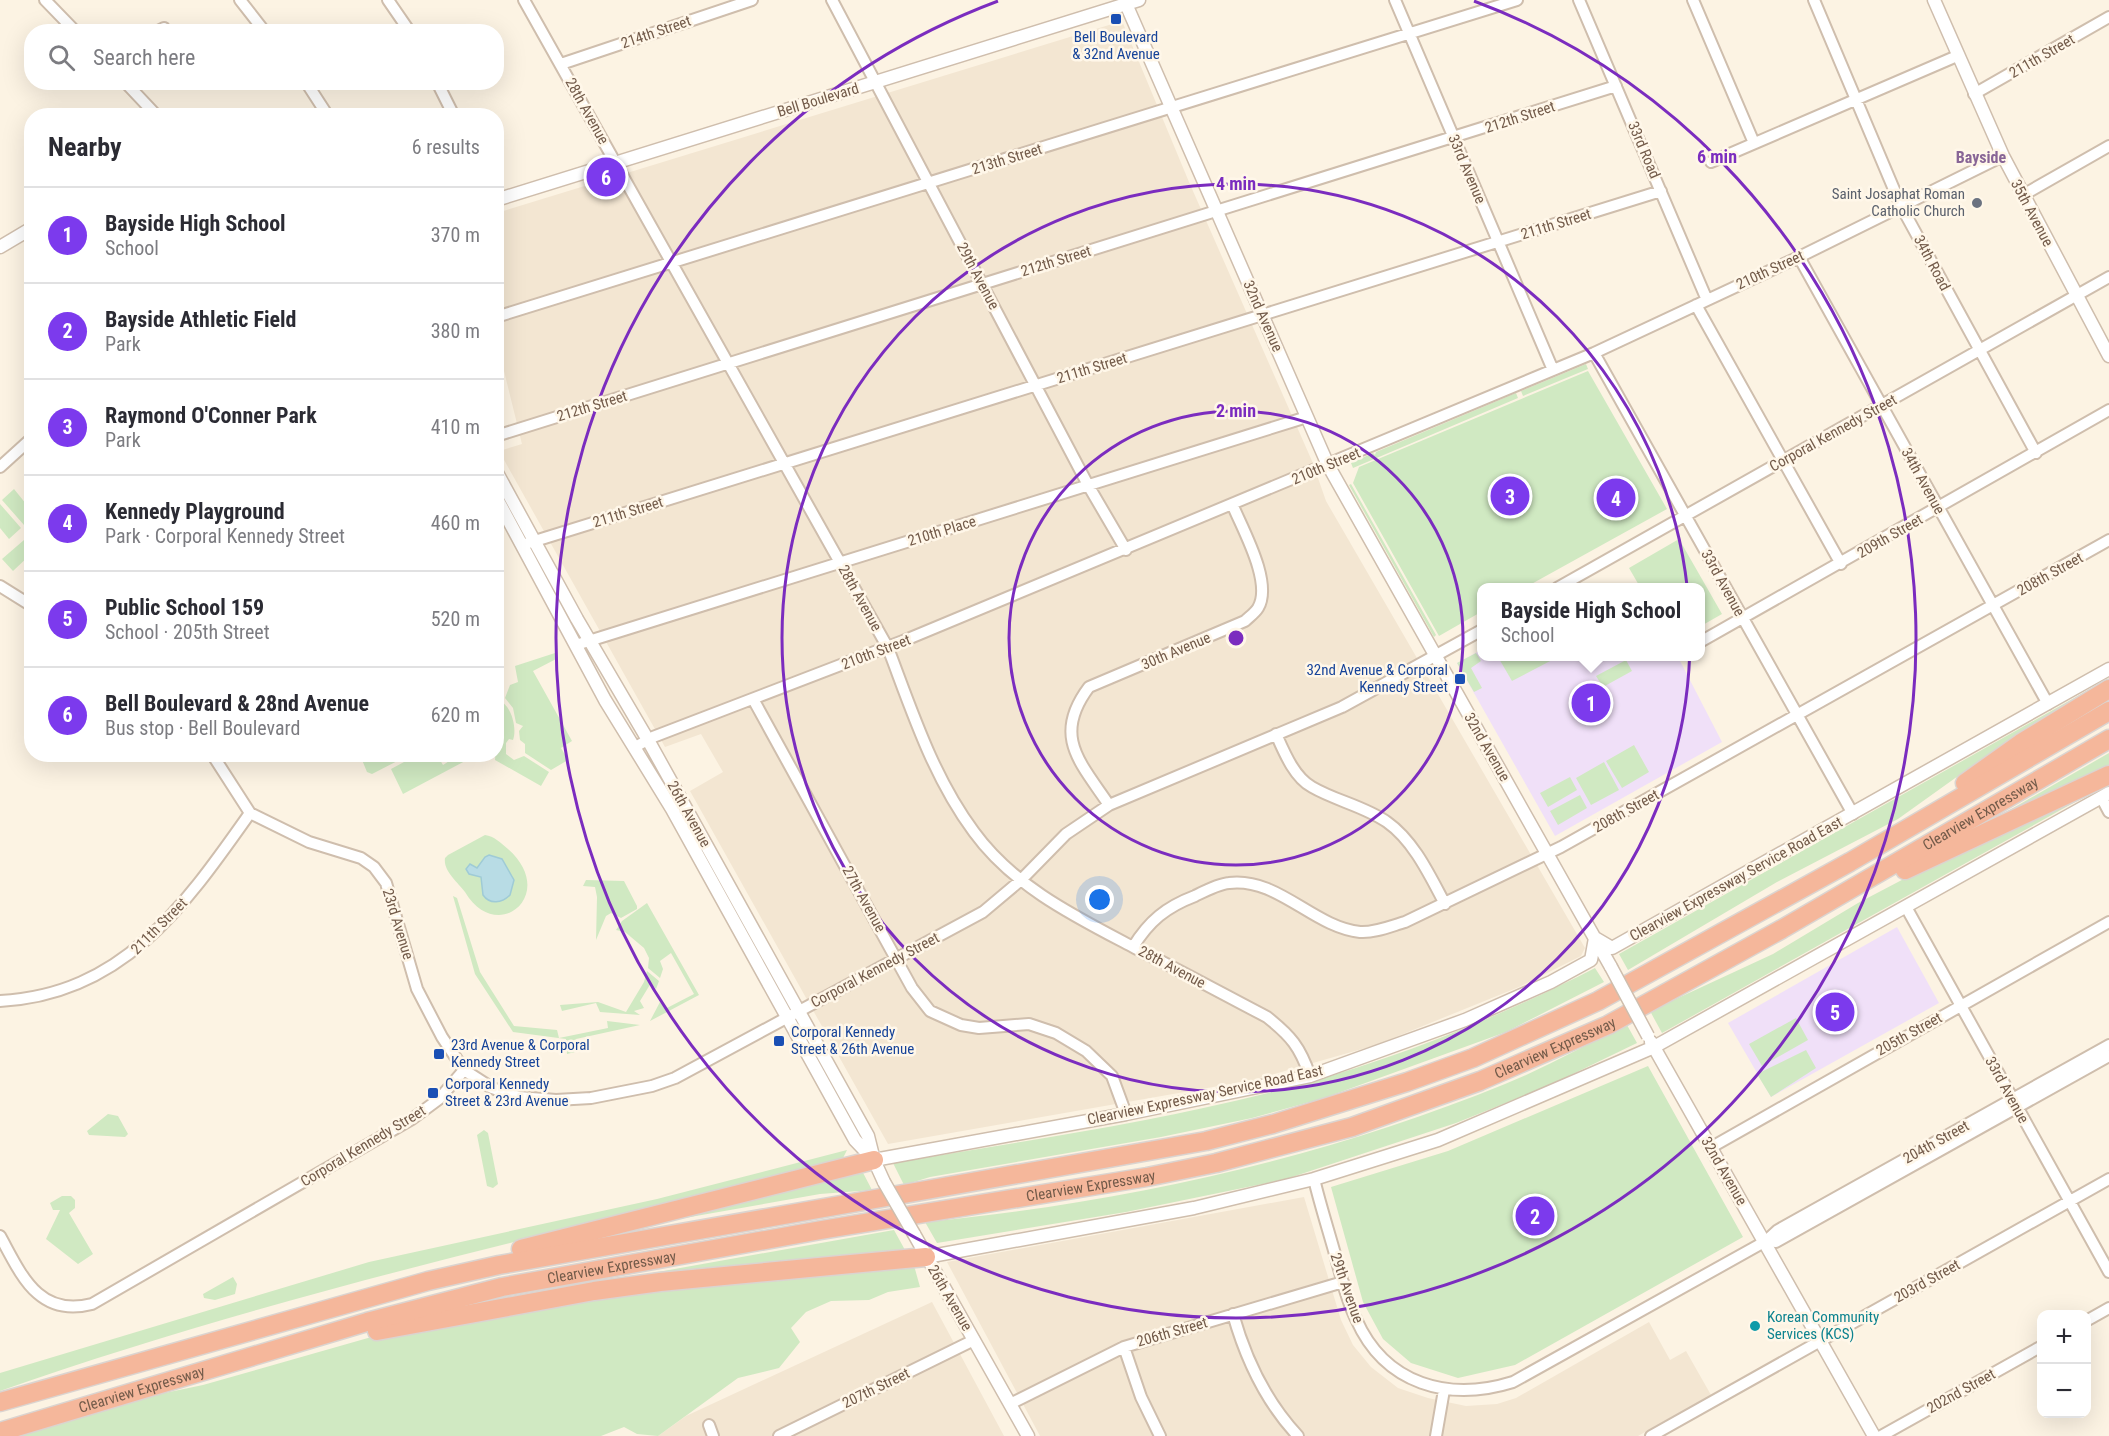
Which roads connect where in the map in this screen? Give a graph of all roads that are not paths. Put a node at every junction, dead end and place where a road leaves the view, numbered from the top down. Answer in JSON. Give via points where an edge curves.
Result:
{"nodes":[{"id":1,"x":45,"y":0,"type":"edge"},
{"id":2,"x":240,"y":0,"type":"edge"},
{"id":3,"x":388,"y":0,"type":"edge"},
{"id":4,"x":524,"y":0,"type":"edge"},
{"id":5,"x":752,"y":0,"type":"edge"},
{"id":6,"x":832,"y":0,"type":"edge"},
{"id":7,"x":1395,"y":0,"type":"edge"},
{"id":8,"x":1517,"y":0,"type":"edge"},
{"id":9,"x":1579,"y":0,"type":"edge"},
{"id":10,"x":1693,"y":0,"type":"edge"},
{"id":11,"x":1814,"y":0,"type":"edge"},
{"id":12,"x":1934,"y":0,"type":"edge"},
{"id":13,"x":1133,"y":2,"type":"edge"},
{"id":14,"x":2109,"y":17,"type":"edge"},
{"id":15,"x":68,"y":24,"type":"edge"},
{"id":16,"x":259,"y":24,"type":"edge"},
{"id":17,"x":404,"y":24,"type":"edge"},
{"id":18,"x":1410,"y":34,"type":"junction"},
{"id":19,"x":1958,"y":56,"type":"junction"},
{"id":20,"x":561,"y":64,"type":"junction"},
{"id":21,"x":875,"y":82,"type":"junction"},
{"id":22,"x":1616,"y":86,"type":"junction"},
{"id":23,"x":133,"y":90,"type":"edge"},
{"id":24,"x":311,"y":90,"type":"edge"},
{"id":25,"x":441,"y":90,"type":"edge"},
{"id":26,"x":1974,"y":94,"type":"junction"},
{"id":27,"x":1856,"y":99,"type":"junction"},
{"id":28,"x":149,"y":108,"type":"edge"},
{"id":29,"x":323,"y":108,"type":"edge"},
{"id":30,"x":450,"y":108,"type":"edge"},
{"id":31,"x":1172,"y":108,"type":"junction"},
{"id":32,"x":1454,"y":138,"type":"junction"},
{"id":33,"x":1754,"y":143,"type":"junction"},
{"id":34,"x":2109,"y":146,"type":"edge"},
{"id":35,"x":2003,"y":156,"type":"junction"},
{"id":36,"x":1711,"y":162,"type":"dead end"},
{"id":37,"x":616,"y":163,"type":"junction"},
{"id":38,"x":928,"y":183,"type":"junction"},
{"id":39,"x":1661,"y":191,"type":"junction"},
{"id":40,"x":2023,"y":195,"type":"junction"},
{"id":41,"x":504,"y":198,"type":"edge"},
{"id":42,"x":1901,"y":206,"type":"junction"},
{"id":43,"x":1217,"y":211,"type":"junction"},
{"id":44,"x":24,"y":233,"type":"edge"},
{"id":45,"x":1498,"y":242,"type":"junction"},
{"id":46,"x":0,"y":247,"type":"edge"},
{"id":47,"x":1798,"y":257,"type":"junction"},
{"id":48,"x":673,"y":263,"type":"junction"},
{"id":49,"x":2109,"y":277,"type":"edge"},
{"id":50,"x":982,"y":284,"type":"junction"},
{"id":51,"x":2076,"y":296,"type":"junction"},
{"id":52,"x":1707,"y":300,"type":"junction"},
{"id":53,"x":1696,"y":305,"type":"junction"},
{"id":54,"x":1263,"y":314,"type":"junction"},
{"id":55,"x":504,"y":315,"type":"edge"},
{"id":56,"x":1980,"y":351,"type":"junction"},
{"id":57,"x":1594,"y":353,"type":"junction"},
{"id":58,"x":2109,"y":356,"type":"edge"},
{"id":59,"x":729,"y":363,"type":"junction"},
{"id":60,"x":1553,"y":370,"type":"junction"},
{"id":61,"x":1035,"y":385,"type":"junction"},
{"id":62,"x":1881,"y":406,"type":"junction"},
{"id":63,"x":2109,"y":411,"type":"edge"},
{"id":64,"x":1307,"y":417,"type":"junction"},
{"id":65,"x":504,"y":433,"type":"edge"},
{"id":66,"x":24,"y":445,"type":"edge"},
{"id":67,"x":2036,"y":453,"type":"junction"},
{"id":68,"x":1783,"y":461,"type":"junction"},
{"id":69,"x":785,"y":463,"type":"junction"},
{"id":70,"x":1328,"y":465,"type":"junction"},
{"id":71,"x":0,"y":467,"type":"edge"},
{"id":72,"x":504,"y":485,"type":"edge"},
{"id":73,"x":1088,"y":485,"type":"junction"},
{"id":74,"x":1233,"y":506,"type":"junction"},
{"id":75,"x":1938,"y":508,"type":"junction"},
{"id":76,"x":504,"y":512,"type":"edge"},
{"id":77,"x":1685,"y":516,"type":"junction"},
{"id":78,"x":2109,"y":540,"type":"edge"},
{"id":79,"x":535,"y":541,"type":"junction"},
{"id":80,"x":522,"y":545,"type":"junction"},
{"id":81,"x":1126,"y":550,"type":"junction"},
{"id":82,"x":841,"y":563,"type":"junction"},
{"id":83,"x":1841,"y":564,"type":"junction"},
{"id":84,"x":1566,"y":583,"type":"edge"},
{"id":85,"x":0,"y":586,"type":"edge"},
{"id":86,"x":24,"y":601,"type":"edge"},
{"id":87,"x":1993,"y":605,"type":"junction"},
{"id":88,"x":1743,"y":618,"type":"junction"},
{"id":89,"x":1477,"y":633,"type":"edge"},
{"id":90,"x":1705,"y":640,"type":"edge"},
{"id":91,"x":590,"y":641,"type":"junction"},
{"id":92,"x":576,"y":645,"type":"junction"},
{"id":93,"x":888,"y":648,"type":"junction"},
{"id":94,"x":1435,"y":656,"type":"junction"},
{"id":95,"x":2109,"y":669,"type":"edge"},
{"id":96,"x":2109,"y":689,"type":"edge"},
{"id":97,"x":753,"y":699,"type":"junction"},
{"id":98,"x":2049,"y":704,"type":"junction"},
{"id":99,"x":2109,"y":711,"type":"edge"},
{"id":100,"x":1797,"y":715,"type":"junction"},
{"id":101,"x":1276,"y":734,"type":"junction"},
{"id":102,"x":2109,"y":739,"type":"edge"},
{"id":103,"x":648,"y":740,"type":"junction"},
{"id":104,"x":636,"y":747,"type":"junction"},
{"id":105,"x":217,"y":762,"type":"edge"},
{"id":106,"x":2109,"y":775,"type":"edge"},
{"id":107,"x":2105,"y":795,"type":"edge"},
{"id":108,"x":1109,"y":805,"type":"junction"},
{"id":109,"x":2109,"y":812,"type":"edge"},
{"id":110,"x":250,"y":813,"type":"junction"},
{"id":111,"x":1853,"y":814,"type":"junction"},
{"id":112,"x":1547,"y":854,"type":"junction"},
{"id":113,"x":1850,"y":862,"type":"junction"},
{"id":114,"x":1021,"y":880,"type":"junction"},
{"id":115,"x":1445,"y":904,"type":"junction"},
{"id":116,"x":1906,"y":907,"type":"junction"},
{"id":117,"x":2109,"y":922,"type":"edge"},
{"id":118,"x":1782,"y":929,"type":"junction"},
{"id":119,"x":1595,"y":938,"type":"junction"},
{"id":120,"x":1133,"y":947,"type":"junction"},
{"id":121,"x":896,"y":958,"type":"junction"},
{"id":122,"x":0,"y":1000,"type":"edge"},
{"id":123,"x":1960,"y":1005,"type":"junction"},
{"id":124,"x":792,"y":1015,"type":"junction"},
{"id":125,"x":2109,"y":1045,"type":"edge"},
{"id":126,"x":1654,"y":1047,"type":"junction"},
{"id":127,"x":2109,"y":1056,"type":"edge"},
{"id":128,"x":464,"y":1070,"type":"junction"},
{"id":129,"x":1310,"y":1076,"type":"junction"},
{"id":130,"x":2015,"y":1104,"type":"junction"},
{"id":131,"x":1126,"y":1114,"type":"junction"},
{"id":132,"x":1710,"y":1148,"type":"junction"},
{"id":133,"x":874,"y":1160,"type":"junction"},
{"id":134,"x":1314,"y":1179,"type":"junction"},
{"id":135,"x":2109,"y":1179,"type":"edge"},
{"id":136,"x":2070,"y":1202,"type":"junction"},
{"id":137,"x":0,"y":1236,"type":"edge"},
{"id":138,"x":1766,"y":1242,"type":"junction"},
{"id":139,"x":926,"y":1257,"type":"junction"},
{"id":140,"x":2109,"y":1272,"type":"edge"},
{"id":141,"x":1343,"y":1282,"type":"junction"},
{"id":142,"x":2109,"y":1308,"type":"edge"},
{"id":143,"x":1233,"y":1314,"type":"junction"},
{"id":144,"x":2091,"y":1318,"type":"edge"},
{"id":145,"x":974,"y":1340,"type":"junction"},
{"id":146,"x":1821,"y":1341,"type":"junction"},
{"id":147,"x":1124,"y":1347,"type":"junction"},
{"id":148,"x":2037,"y":1349,"type":"edge"},
{"id":149,"x":180,"y":1377,"type":"junction"},
{"id":150,"x":1444,"y":1390,"type":"junction"},
{"id":151,"x":31,"y":1392,"type":"junction"},
{"id":152,"x":0,"y":1402,"type":"edge"},
{"id":153,"x":1010,"y":1404,"type":"junction"},
{"id":154,"x":0,"y":1432,"type":"edge"},
{"id":155,"x":779,"y":1436,"type":"edge"},
{"id":156,"x":1028,"y":1436,"type":"edge"},
{"id":157,"x":1160,"y":1436,"type":"edge"},
{"id":158,"x":1298,"y":1436,"type":"edge"},
{"id":159,"x":1436,"y":1436,"type":"edge"},
{"id":160,"x":1651,"y":1436,"type":"edge"},
{"id":161,"x":1874,"y":1436,"type":"edge"},
{"id":162,"x":1881,"y":1436,"type":"edge"}],
"edges":[{"from":1,"to":15,"type":"street"},
{"from":2,"to":16,"type":"street"},
{"from":3,"to":17,"type":"street"},
{"from":4,"to":20,"type":"street","name":"28th Avenue"},
{"from":5,"to":20,"type":"street","name":"214th Street"},
{"from":6,"to":21,"type":"street","name":"29th Avenue"},
{"from":7,"to":18,"type":"street","name":"33rd Avenue"},
{"from":8,"to":18,"type":"street","name":"213th Street"},
{"from":9,"to":22,"type":"street","name":"33rd Road"},
{"from":10,"to":33,"type":"street"},
{"from":11,"to":27,"type":"street","name":"34th Road"},
{"from":12,"to":19,"type":"street","name":"35th Avenue"},
{"from":13,"to":21,"type":"street","name":"Bell Boulevard"},
{"from":13,"to":31,"type":"street","name":"32nd Avenue"},
{"from":14,"to":26,"type":"street","name":"211th Street"},
{"from":18,"to":31,"type":"street","name":"213th Street"},
{"from":18,"to":32,"type":"street","name":"33rd Avenue"},
{"from":19,"to":26,"type":"street","name":"35th Avenue"},
{"from":19,"to":27,"type":"street"},
{"from":20,"to":37,"type":"street","name":"28th Avenue"},
{"from":21,"to":37,"type":"street","name":"Bell Boulevard"},
{"from":21,"to":38,"type":"street","name":"29th Avenue"},
{"from":22,"to":32,"type":"street","name":"212th Street"},
{"from":22,"to":39,"type":"street","name":"33rd Road"},
{"from":23,"to":28,"type":"street"},
{"from":24,"to":29,"type":"street"},
{"from":25,"to":30,"type":"street"},
{"from":26,"to":35,"type":"street","name":"35th Avenue"},
{"from":27,"to":33,"type":"street"},
{"from":27,"to":42,"type":"street","name":"34th Road"},
{"from":31,"to":38,"type":"street","name":"213th Street"},
{"from":31,"to":43,"type":"street","name":"32nd Avenue"},
{"from":32,"to":43,"type":"street","name":"212th Street"},
{"from":32,"to":45,"type":"street","name":"33rd Avenue"},
{"from":33,"to":36,"type":"street"},
{"from":34,"to":40,"type":"street"},
{"from":35,"to":40,"type":"street","name":"35th Avenue"},
{"from":35,"to":42,"type":"street","name":"210th Street"},
{"from":37,"to":41,"type":"street","name":"Bell Boulevard"},
{"from":37,"to":48,"type":"street","name":"28th Avenue"},
{"from":38,"to":48,"type":"street","name":"213th Street"},
{"from":38,"to":50,"type":"street","name":"29th Avenue"},
{"from":39,"to":45,"type":"street","name":"211th Street"},
{"from":39,"to":52,"type":"street","name":"33rd Road"},
{"from":40,"to":51,"type":"street","name":"35th Avenue"},
{"from":42,"to":47,"type":"street","name":"210th Street"},
{"from":42,"to":56,"type":"street","name":"34th Road"},
{"from":43,"to":50,"type":"street","name":"212th Street"},
{"from":43,"to":54,"type":"street","name":"32nd Avenue"},
{"from":44,"to":46,"type":"street"},
{"from":45,"to":54,"type":"street","name":"211th Street"},
{"from":45,"to":60,"type":"street","name":"33rd Avenue"},
{"from":47,"to":52,"type":"street","name":"210th Street"},
{"from":47,"to":62,"type":"street","name":"34th Avenue"},
{"from":48,"to":55,"type":"street","name":"213th Street"},
{"from":48,"to":59,"type":"street","name":"28th Avenue"},
{"from":49,"to":51,"type":"street","name":"Corporal Kennedy Street"},
{"from":50,"to":59,"type":"street","name":"212th Street"},
{"from":50,"to":61,"type":"street","name":"29th Avenue"},
{"from":51,"to":56,"type":"street","name":"Corporal Kennedy Street"},
{"from":51,"to":58,"type":"street","name":"35th Avenue"},
{"from":52,"to":53,"type":"street","name":"210th Street"},
{"from":53,"to":57,"type":"street","name":"210th Street"},
{"from":53,"to":68,"type":"street"},
{"from":54,"to":61,"type":"street","name":"211th Street"},
{"from":54,"to":64,"type":"street","name":"32nd Avenue"},
{"from":56,"to":62,"type":"street","name":"Corporal Kennedy Street"},
{"from":56,"to":67,"type":"street","name":"34th Road"},
{"from":57,"to":60,"type":"street","name":"210th Street"},
{"from":57,"to":77,"type":"street","name":"33rd Avenue"},
{"from":59,"to":65,"type":"street","name":"212th Street"},
{"from":59,"to":69,"type":"street","name":"28th Avenue"},
{"from":60,"to":70,"type":"street","name":"210th Street"},
{"from":61,"to":69,"type":"street","name":"211th Street"},
{"from":61,"to":73,"type":"street","name":"29th Avenue"},
{"from":62,"to":68,"type":"street","name":"Corporal Kennedy Street"},
{"from":62,"to":75,"type":"street","name":"34th Avenue"},
{"from":63,"to":67,"type":"street","name":"209th Street"},
{"from":64,"to":70,"type":"street","name":"32nd Avenue"},
{"from":64,"to":73,"type":"street","name":"210th Place"},
{"from":66,"to":71,"type":"street"},
{"from":67,"to":75,"type":"street","name":"209th Street"},
{"from":68,"to":77,"type":"street","name":"Corporal Kennedy Street"},
{"from":68,"to":83,"type":"street"},
{"from":69,"to":79,"type":"street","name":"211th Street"},
{"from":69,"to":82,"type":"street","name":"28th Avenue"},
{"from":70,"to":74,"type":"street","name":"210th Street"},
{"from":70,"to":94,"type":"street","name":"32nd Avenue"},
{"from":72,"to":79,"type":"street","name":"26th Avenue"},
{"from":73,"to":81,"type":"street","name":"29th Avenue"},
{"from":73,"to":82,"type":"street","name":"210th Place"},
{"from":74,"to":81,"type":"street","name":"210th Street"},
{"from":74,"to":108,"type":"street","name":"30th Avenue","via":[[1260,574],[1258,608],[1245,621],[1089,687],[1076,704],[1070,737],[1077,759]]},
{"from":75,"to":83,"type":"street","name":"209th Street"},
{"from":75,"to":87,"type":"street","name":"34th Avenue"},
{"from":76,"to":80,"type":"street","name":"26th Avenue"},
{"from":77,"to":84,"type":"street","name":"Corporal Kennedy Street"},
{"from":77,"to":88,"type":"street","name":"33rd Avenue"},
{"from":78,"to":87,"type":"street","name":"208th Street"},
{"from":79,"to":80,"type":"street","name":"211th Street"},
{"from":79,"to":91,"type":"street","name":"26th Avenue"},
{"from":80,"to":92,"type":"street","name":"26th Avenue"},
{"from":81,"to":93,"type":"street","name":"210th Street"},
{"from":82,"to":91,"type":"street","name":"210th Place"},
{"from":82,"to":93,"type":"street","name":"28th Avenue"},
{"from":83,"to":88,"type":"street","name":"209th Street"},
{"from":85,"to":86,"type":"street"},
{"from":87,"to":98,"type":"street","name":"34th Avenue"},
{"from":87,"to":100,"type":"street","name":"208th Street"},
{"from":88,"to":90,"type":"street","name":"209th Street"},
{"from":88,"to":100,"type":"street","name":"33rd Avenue"},
{"from":89,"to":94,"type":"street","name":"Corporal Kennedy Street"},
{"from":91,"to":92,"type":"street","name":"210th Place"},
{"from":91,"to":103,"type":"street","name":"26th Avenue"},
{"from":92,"to":104,"type":"street","name":"26th Avenue"},
{"from":93,"to":97,"type":"street","name":"210th Street"},
{"from":93,"to":114,"type":"street","name":"28th Avenue","via":[[927,750],[951,798],[975,834]]},
{"from":94,"to":101,"type":"street","name":"Corporal Kennedy Street","via":[[1342,707]]},
{"from":94,"to":112,"type":"street","name":"32nd Avenue"},
{"from":95,"to":98,"type":"street","name":"Clearview Expressway Service Road East"},
{"from":96,"to":113,"type":"highway","via":[[2021,743]]},
{"from":97,"to":103,"type":"street","name":"210th Street"},
{"from":97,"to":121,"type":"street","name":"27th Avenue"},
{"from":98,"to":111,"type":"street","name":"Clearview Expressway Service Road East"},
{"from":99,"to":113,"type":"highway","name":"Clearview Expressway"},
{"from":100,"to":111,"type":"street","name":"33rd Avenue"},
{"from":100,"to":112,"type":"street","name":"208th Street"},
{"from":101,"to":108,"type":"street","name":"Corporal Kennedy Street"},
{"from":101,"to":115,"type":"street","via":[[1285,754],[1310,786],[1387,822],[1404,838]]},
{"from":102,"to":118,"type":"highway","name":"Clearview Expressway"},
{"from":103,"to":104,"type":"street","name":"210th Street"},
{"from":103,"to":124,"type":"street","name":"26th Avenue"},
{"from":104,"to":124,"type":"street","name":"26th Avenue"},
{"from":105,"to":110,"type":"street"},
{"from":106,"to":118,"type":"highway"},
{"from":107,"to":109,"type":"street"},
{"from":107,"to":116,"type":"street"},
{"from":108,"to":114,"type":"street","name":"Corporal Kennedy Street","via":[[1066,834]]},
{"from":110,"to":122,"type":"street","name":"211th Street","via":[[165,924],[131,954],[81,983],[48,994]]},
{"from":110,"to":128,"type":"street","name":"23rd Avenue","via":[[309,842],[361,858],[374,867],[386,883],[427,1011]]},
{"from":111,"to":119,"type":"street","name":"Clearview Expressway Service Road East","via":[[1612,948]]},
{"from":112,"to":115,"type":"street","name":"208th Street"},
{"from":112,"to":119,"type":"street","name":"32nd Avenue"},
{"from":113,"to":151,"type":"highway","name":"Clearview Expressway","via":[[1598,1001],[1536,1030],[1407,1082],[1273,1124],[1135,1154],[499,1265]]},
{"from":114,"to":120,"type":"street","name":"28th Avenue","via":[[1079,920]]},
{"from":114,"to":121,"type":"street","name":"Corporal Kennedy Street","via":[[983,912]]},
{"from":115,"to":120,"type":"street","name":"208th Street","via":[[1379,930],[1360,932],[1327,920],[1261,886],[1227,883],[1165,909]]},
{"from":116,"to":123,"type":"street","name":"33rd Avenue"},
{"from":116,"to":126,"type":"street"},
{"from":117,"to":123,"type":"street","name":"205th Street"},
{"from":118,"to":149,"type":"highway","name":"Clearview Expressway","via":[[1608,1025],[1545,1055],[1416,1106],[1319,1137],[1148,1177],[502,1287]]},
{"from":119,"to":126,"type":"street","name":"32nd Avenue","bridge":true},
{"from":119,"to":129,"type":"street","name":"Clearview Expressway Service Road East","via":[[1591,960],[1551,982],[1465,1020]]},
{"from":120,"to":129,"type":"street","name":"28th Avenue","via":[[1267,1017],[1291,1036]]},
{"from":121,"to":124,"type":"street","name":"Corporal Kennedy Street"},
{"from":121,"to":131,"type":"street","name":"27th Avenue","via":[[930,1011],[961,1025],[980,1028],[1029,1024],[1056,1033],[1086,1051],[1112,1076]]},
{"from":123,"to":130,"type":"street","name":"33rd Avenue"},
{"from":123,"to":132,"type":"street","name":"205th Street"},
{"from":124,"to":128,"type":"street","name":"Corporal Kennedy Street","via":[[675,1078],[591,1098],[519,1097],[492,1088]]},
{"from":124,"to":133,"type":"street","name":"26th Avenue","via":[[867,1136]]},
{"from":125,"to":130,"type":"street","name":"204th Street"},
{"from":126,"to":132,"type":"street","name":"32nd Avenue"},
{"from":126,"to":134,"type":"street","via":[[1438,1140]]},
{"from":127,"to":130,"type":"street","name":"204th Street"},
{"from":128,"to":137,"type":"street","name":"Corporal Kennedy Street","via":[[439,1099],[412,1119],[85,1306],[64,1306],[35,1293]]},
{"from":129,"to":131,"type":"street","name":"Clearview Expressway Service Road East"},
{"from":130,"to":136,"type":"street","name":"33rd Avenue"},
{"from":130,"to":138,"type":"street","name":"204th Street","via":[[1778,1230]]},
{"from":131,"to":133,"type":"street","name":"Clearview Expressway Service Road East"},
{"from":132,"to":138,"type":"street","name":"32nd Avenue"},
{"from":133,"to":139,"type":"street","name":"26th Avenue","bridge":true},
{"from":133,"to":151,"type":"highway","via":[[429,1272]]},
{"from":134,"to":139,"type":"street","via":[[1194,1208]]},
{"from":134,"to":141,"type":"street","name":"29th Avenue"},
{"from":135,"to":136,"type":"street","name":"203rd Street"},
{"from":136,"to":140,"type":"street","name":"33rd Avenue"},
{"from":136,"to":146,"type":"street","name":"203rd Street"},
{"from":138,"to":146,"type":"street","name":"32nd Avenue"},
{"from":138,"to":150,"type":"street","name":"204th Street","via":[[1513,1382],[1474,1392]]},
{"from":139,"to":145,"type":"street","name":"26th Avenue"},
{"from":139,"to":149,"type":"highway","via":[[594,1291],[388,1328]]},
{"from":141,"to":143,"type":"street","name":"206th Street"},
{"from":141,"to":150,"type":"street","name":"29th Avenue","via":[[1356,1320],[1381,1358],[1398,1372]]},
{"from":142,"to":144,"type":"street"},
{"from":143,"to":147,"type":"street","name":"206th Street"},
{"from":143,"to":158,"type":"street","via":[[1251,1369]]},
{"from":145,"to":153,"type":"street","name":"26th Avenue"},
{"from":145,"to":155,"type":"street","name":"207th Street"},
{"from":146,"to":160,"type":"street","name":"203rd Street"},
{"from":146,"to":161,"type":"street","name":"32nd Avenue"},
{"from":147,"to":153,"type":"street","name":"206th Street"},
{"from":147,"to":157,"type":"street"},
{"from":148,"to":162,"type":"street","name":"202nd Street"},
{"from":149,"to":154,"type":"highway","name":"Clearview Expressway"},
{"from":150,"to":159,"type":"street"},
{"from":151,"to":152,"type":"highway","name":"Clearview Expressway"},
{"from":153,"to":156,"type":"street","name":"26th Avenue"}]}
